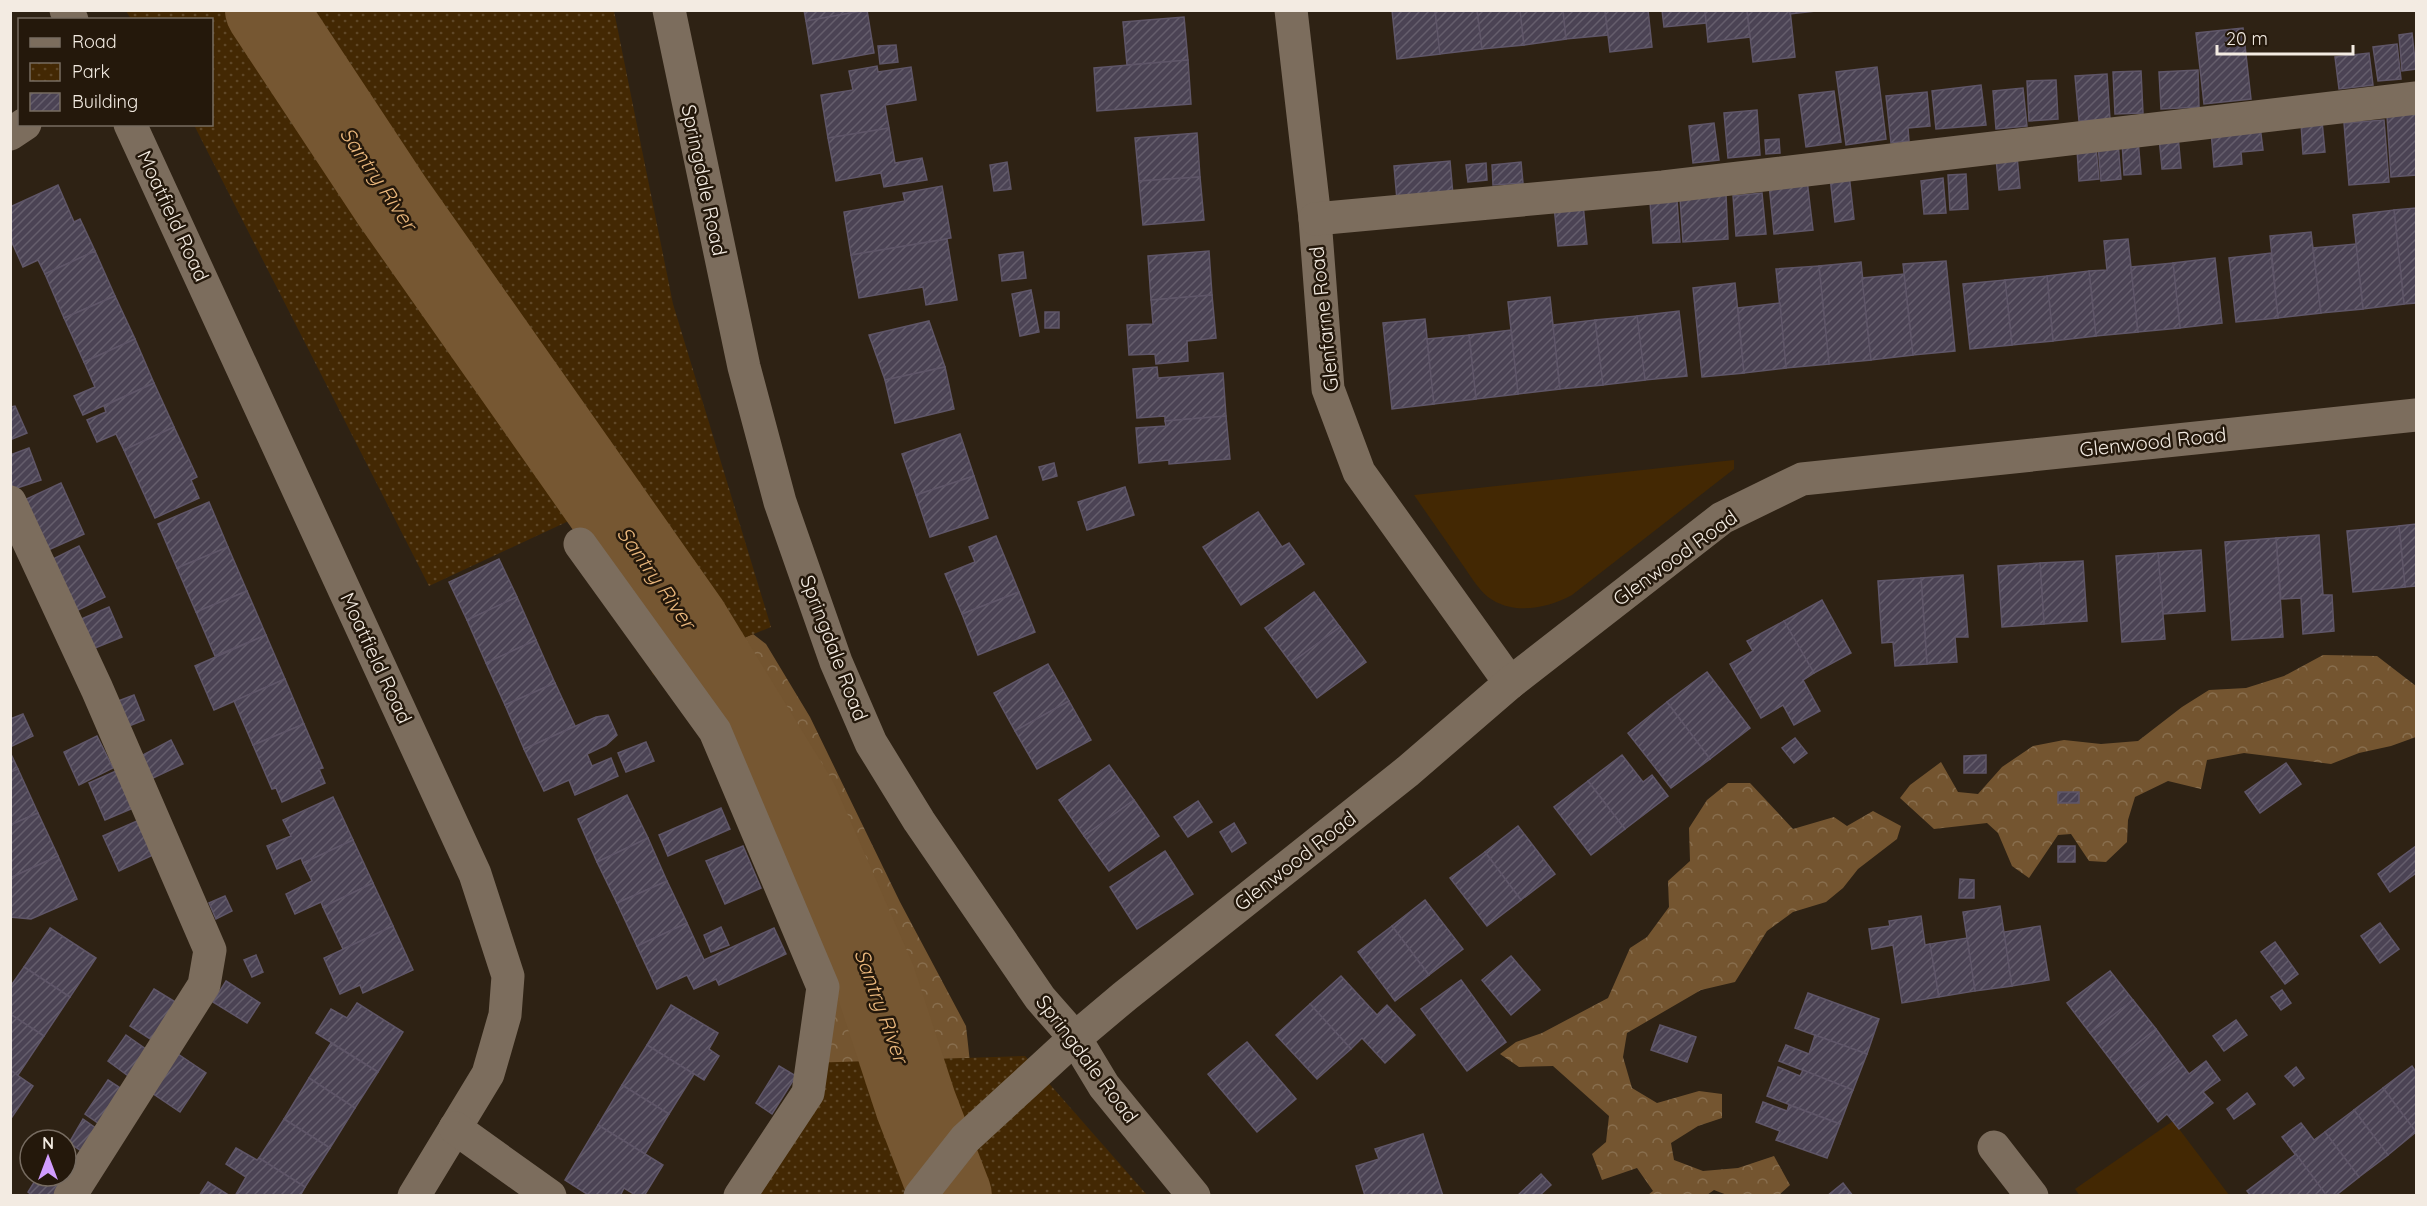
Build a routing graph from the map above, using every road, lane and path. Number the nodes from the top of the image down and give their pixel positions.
1 (669, 10) edge
2 (1291, 10) edge
3 (2416, 98) edge
4 (131, 126) edge
5 (1315, 219) junction
6 (2416, 415) edge
7 (10, 502) edge
8 (580, 544) dead end
9 (1510, 683) junction
10 (1075, 1038) junction
11 (455, 1128) junction
12 (1994, 1147) dead end
13 (70, 1196) edge
14 (414, 1196) edge
15 (550, 1196) edge
16 (740, 1196) edge
17 (920, 1196) edge
18 (1194, 1196) edge
19 (2032, 1196) edge

1 - 10 street, Springdale Road
2 - 5 street, Glenfarne Road
3 - 5 street
4 - 11 street, Moatfield Road
5 - 9 street, Glenfarne Road
6 - 9 street, Glenwood Road
7 - 13 street
8 - 16 street
9 - 10 street, Glenwood Road
10 - 17 street, Glenwood Road
10 - 18 street, Springdale Road
11 - 14 street, Moatfield Road
11 - 15 street
12 - 19 street

